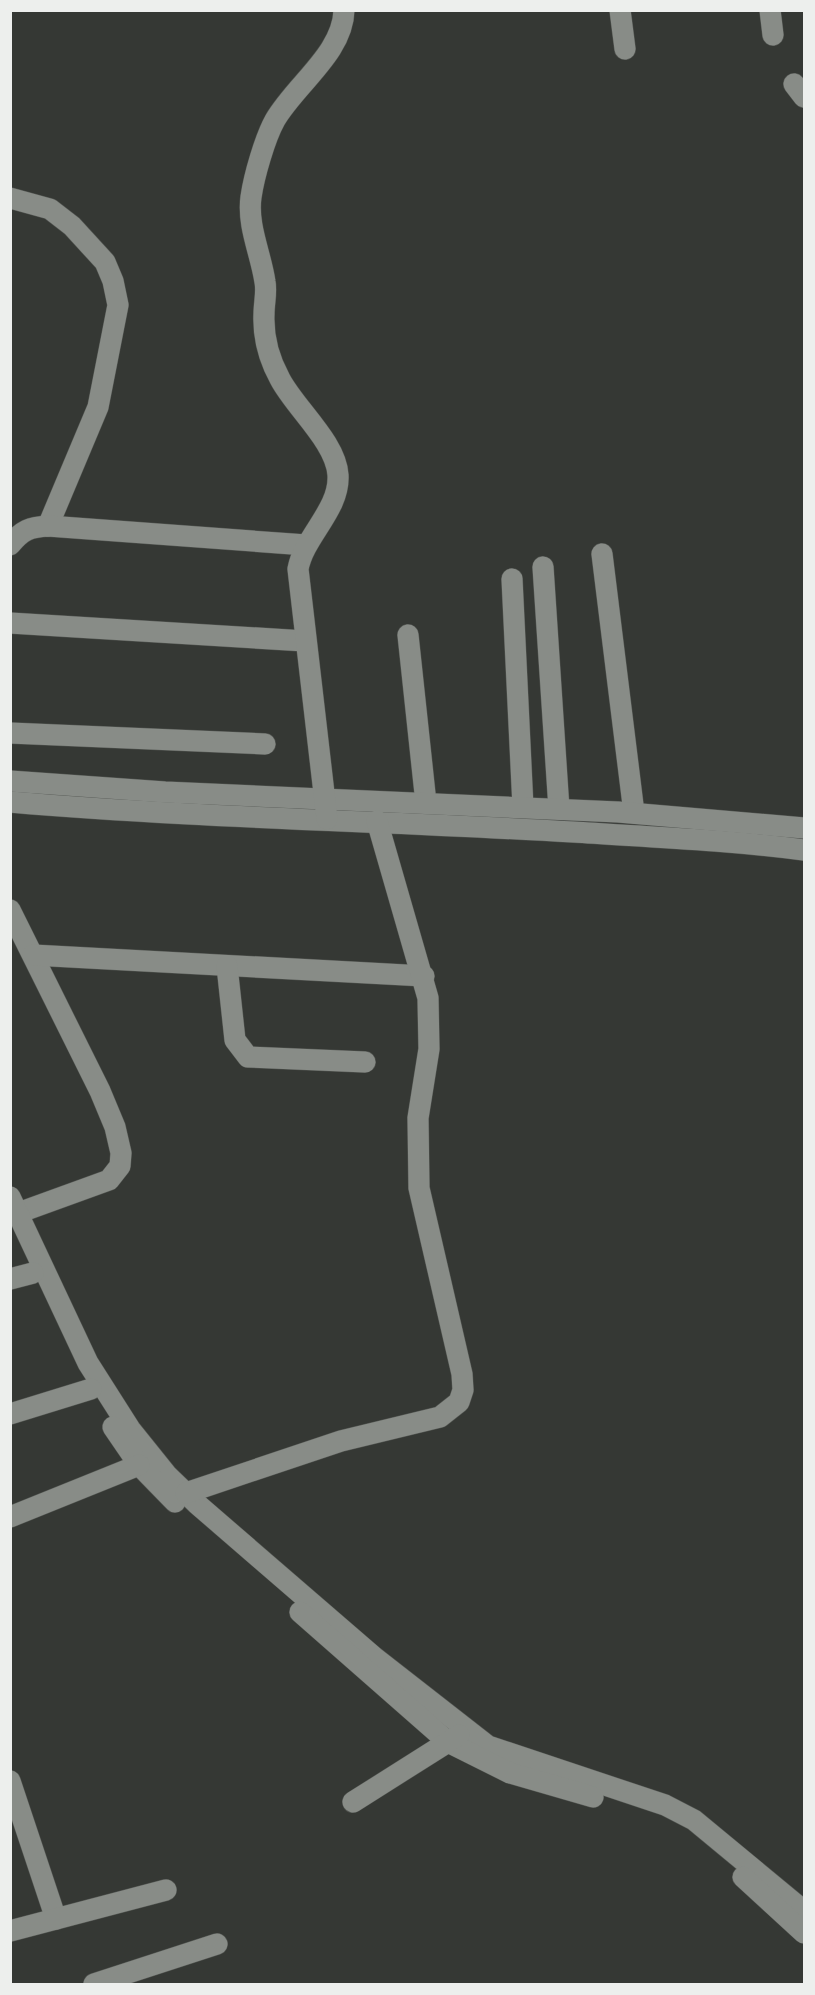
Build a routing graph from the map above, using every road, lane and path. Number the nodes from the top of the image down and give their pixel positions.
1 (344, 10) edge
2 (620, 10) edge
3 (770, 10) edge
4 (773, 35) dead end
5 (625, 49) dead end
6 (10, 198) edge
7 (48, 526) junction
8 (10, 544) edge
9 (306, 544) junction
10 (602, 554) dead end
11 (543, 567) dead end
12 (512, 579) dead end
13 (10, 623) edge
14 (408, 635) dead end
15 (305, 641) junction
16 (10, 733) edge
17 (265, 744) dead end
18 (10, 781) edge
19 (10, 802) edge
20 (426, 803) junction
21 (523, 807) junction
22 (326, 809) junction
23 (559, 809) junction
24 (634, 813) junction
25 (377, 820) junction
26 (804, 828) edge
27 (804, 850) edge
28 (10, 910) edge
29 (33, 955) junction
30 (228, 966) junction
31 (424, 976) junction
32 (365, 1062) dead end
33 (13, 1212) edge
34 (33, 1273) junction
35 (10, 1279) edge
36 (90, 1389) junction
37 (10, 1414) edge
38 (139, 1465) junction
39 (186, 1493) junction
40 (10, 1517) edge
41 (467, 1729) junction
42 (448, 1742) junction
43 (10, 1781) edge
44 (353, 1802) dead end
45 (166, 1890) dead end
46 (804, 1911) edge
47 (56, 1919) junction
48 (10, 1931) edge
49 (804, 1933) edge
50 (217, 1944) dead end
51 (94, 1984) edge

1 - 9 street
2 - 5 street
3 - 4 street
6 - 7 street
7 - 8 street
7 - 9 street
9 - 15 street
10 - 24 street
11 - 23 street
12 - 21 street
13 - 15 street
14 - 20 street
15 - 22 street
16 - 17 street
18 - 22 street
19 - 22 street
20 - 21 street
20 - 22 street
21 - 23 street
22 - 25 street
23 - 24 street
24 - 26 street
25 - 27 street
25 - 31 street
28 - 29 street
29 - 30 street
29 - 33 street
30 - 31 street
30 - 32 street
31 - 39 street
33 - 34 street
33 - 39 street
34 - 35 street
34 - 36 street
36 - 37 street
36 - 38 street
38 - 40 street
38 - 42 street
39 - 41 street
41 - 42 street
41 - 46 street
42 - 44 street
42 - 49 street
43 - 47 street
45 - 47 street
47 - 48 street
50 - 51 street

